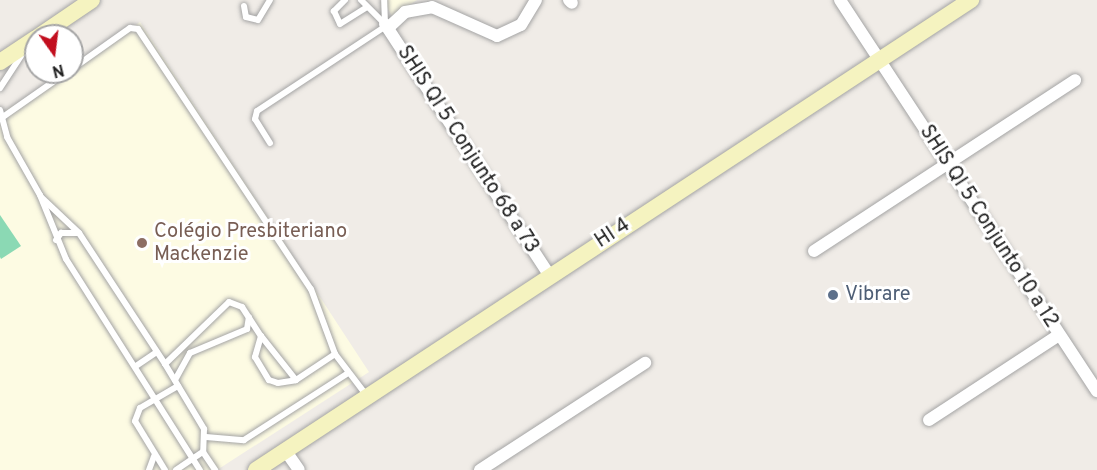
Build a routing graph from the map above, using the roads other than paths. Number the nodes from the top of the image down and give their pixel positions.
1 (92, 0) edge
2 (270, 0) edge
3 (345, 0) edge
4 (361, 0) edge
5 (394, 0) edge
6 (536, 0) edge
7 (971, 0) edge
8 (386, 2) edge
9 (845, 2) edge
10 (244, 6) dead end
11 (366, 8) junction
12 (57, 24) edge
13 (387, 26) junction
14 (24, 46) edge
15 (24, 54) edge
16 (84, 61) edge
17 (0, 62) edge
18 (880, 62) junction
19 (1075, 80) dead end
20 (49, 84) edge
21 (0, 88) edge
22 (1, 115) edge
23 (0, 131) edge
24 (7, 137) junction
25 (270, 143) dead end
26 (946, 163) junction
27 (40, 195) junction
28 (79, 233) junction
29 (56, 240) junction
30 (814, 251) dead end
31 (549, 275) junction
32 (249, 316) junction
33 (1059, 335) junction
34 (261, 336) junction
35 (188, 351) junction
36 (157, 352) junction
37 (334, 354) junction
38 (645, 363) dead end
39 (165, 364) junction
40 (136, 366) junction
41 (347, 375) junction
42 (296, 380) junction
43 (176, 382) junction
44 (1097, 391) edge
45 (367, 396) junction
46 (157, 399) junction
47 (929, 420) dead end
48 (206, 437) junction
49 (285, 450) junction
50 (203, 452) junction
51 (154, 456) junction
52 (193, 458) junction
53 (149, 470) edge
54 (165, 470) edge
55 (176, 470) edge
56 (200, 470) edge
57 (215, 470) edge
58 (256, 470) edge
59 (299, 470) edge
60 (480, 470) edge

1 - 12 street
2 - 10 lane
3 - 11 lane
4 - 11 lane
5 - 8 lane
6 - 13 street
7 - 18 street, HI 4
8 - 13 lane
9 - 18 street, SHIS QI 5 Conjunto 10 a 12
11 - 13 lane
13 - 25 lane
13 - 31 street, SHIS QI 5 Conjunto 68 a 73
14 - 17 street
15 - 21 lane
16 - 37 lane
18 - 26 street, SHIS QI 5 Conjunto 10 a 12
18 - 31 street, HI 4
19 - 26 street
20 - 22 lane
22 - 24 lane
23 - 24 lane
24 - 27 lane
26 - 30 street
26 - 33 street, SHIS QI 5 Conjunto 10 a 12
27 - 28 lane
27 - 29 lane
28 - 29 lane
28 - 36 lane
29 - 40 lane
31 - 45 street, HI 4
32 - 34 lane
32 - 35 lane
32 - 35 lane
33 - 44 street, SHIS QI 5 Conjunto 10 a 12
33 - 47 street
34 - 42 lane
34 - 42 lane
35 - 39 lane
35 - 43 lane
36 - 39 lane
36 - 40 lane
37 - 41 lane
37 - 42 lane
38 - 60 street
39 - 43 lane
40 - 46 lane
41 - 45 lane
41 - 48 lane
43 - 46 lane
43 - 48 lane
45 - 49 street, HI 4
46 - 51 lane
46 - 52 lane
48 - 50 lane
49 - 58 street, HI 4
49 - 59 street
50 - 52 lane
50 - 57 lane
51 - 53 lane
51 - 54 lane
52 - 55 lane
52 - 56 lane

